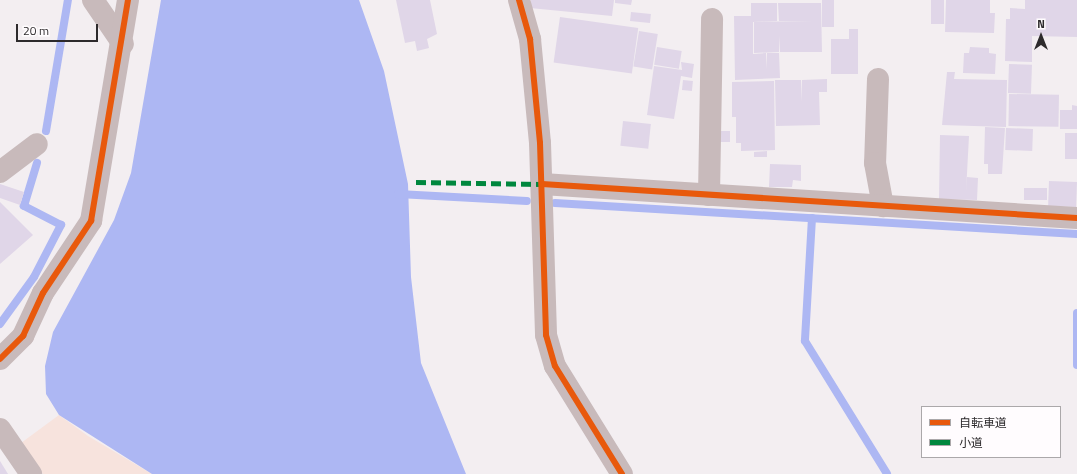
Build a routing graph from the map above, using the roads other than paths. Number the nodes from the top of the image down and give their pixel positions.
1 (93, 0) edge
2 (128, 0) edge
3 (519, 0) edge
4 (712, 19) dead end
5 (123, 44) junction
6 (878, 79) dead end
7 (37, 144) dead end
8 (0, 172) edge
9 (542, 184) junction
10 (709, 195) junction
11 (883, 206) junction
12 (1077, 218) edge
13 (0, 359) edge
14 (3, 439) edge
15 (30, 474) edge
16 (622, 474) edge

1 - 5 street
2 - 5 street
3 - 9 street
4 - 10 street
5 - 13 street
6 - 11 street
7 - 8 street
9 - 10 street
9 - 16 street
10 - 11 street
11 - 12 street
14 - 15 street

